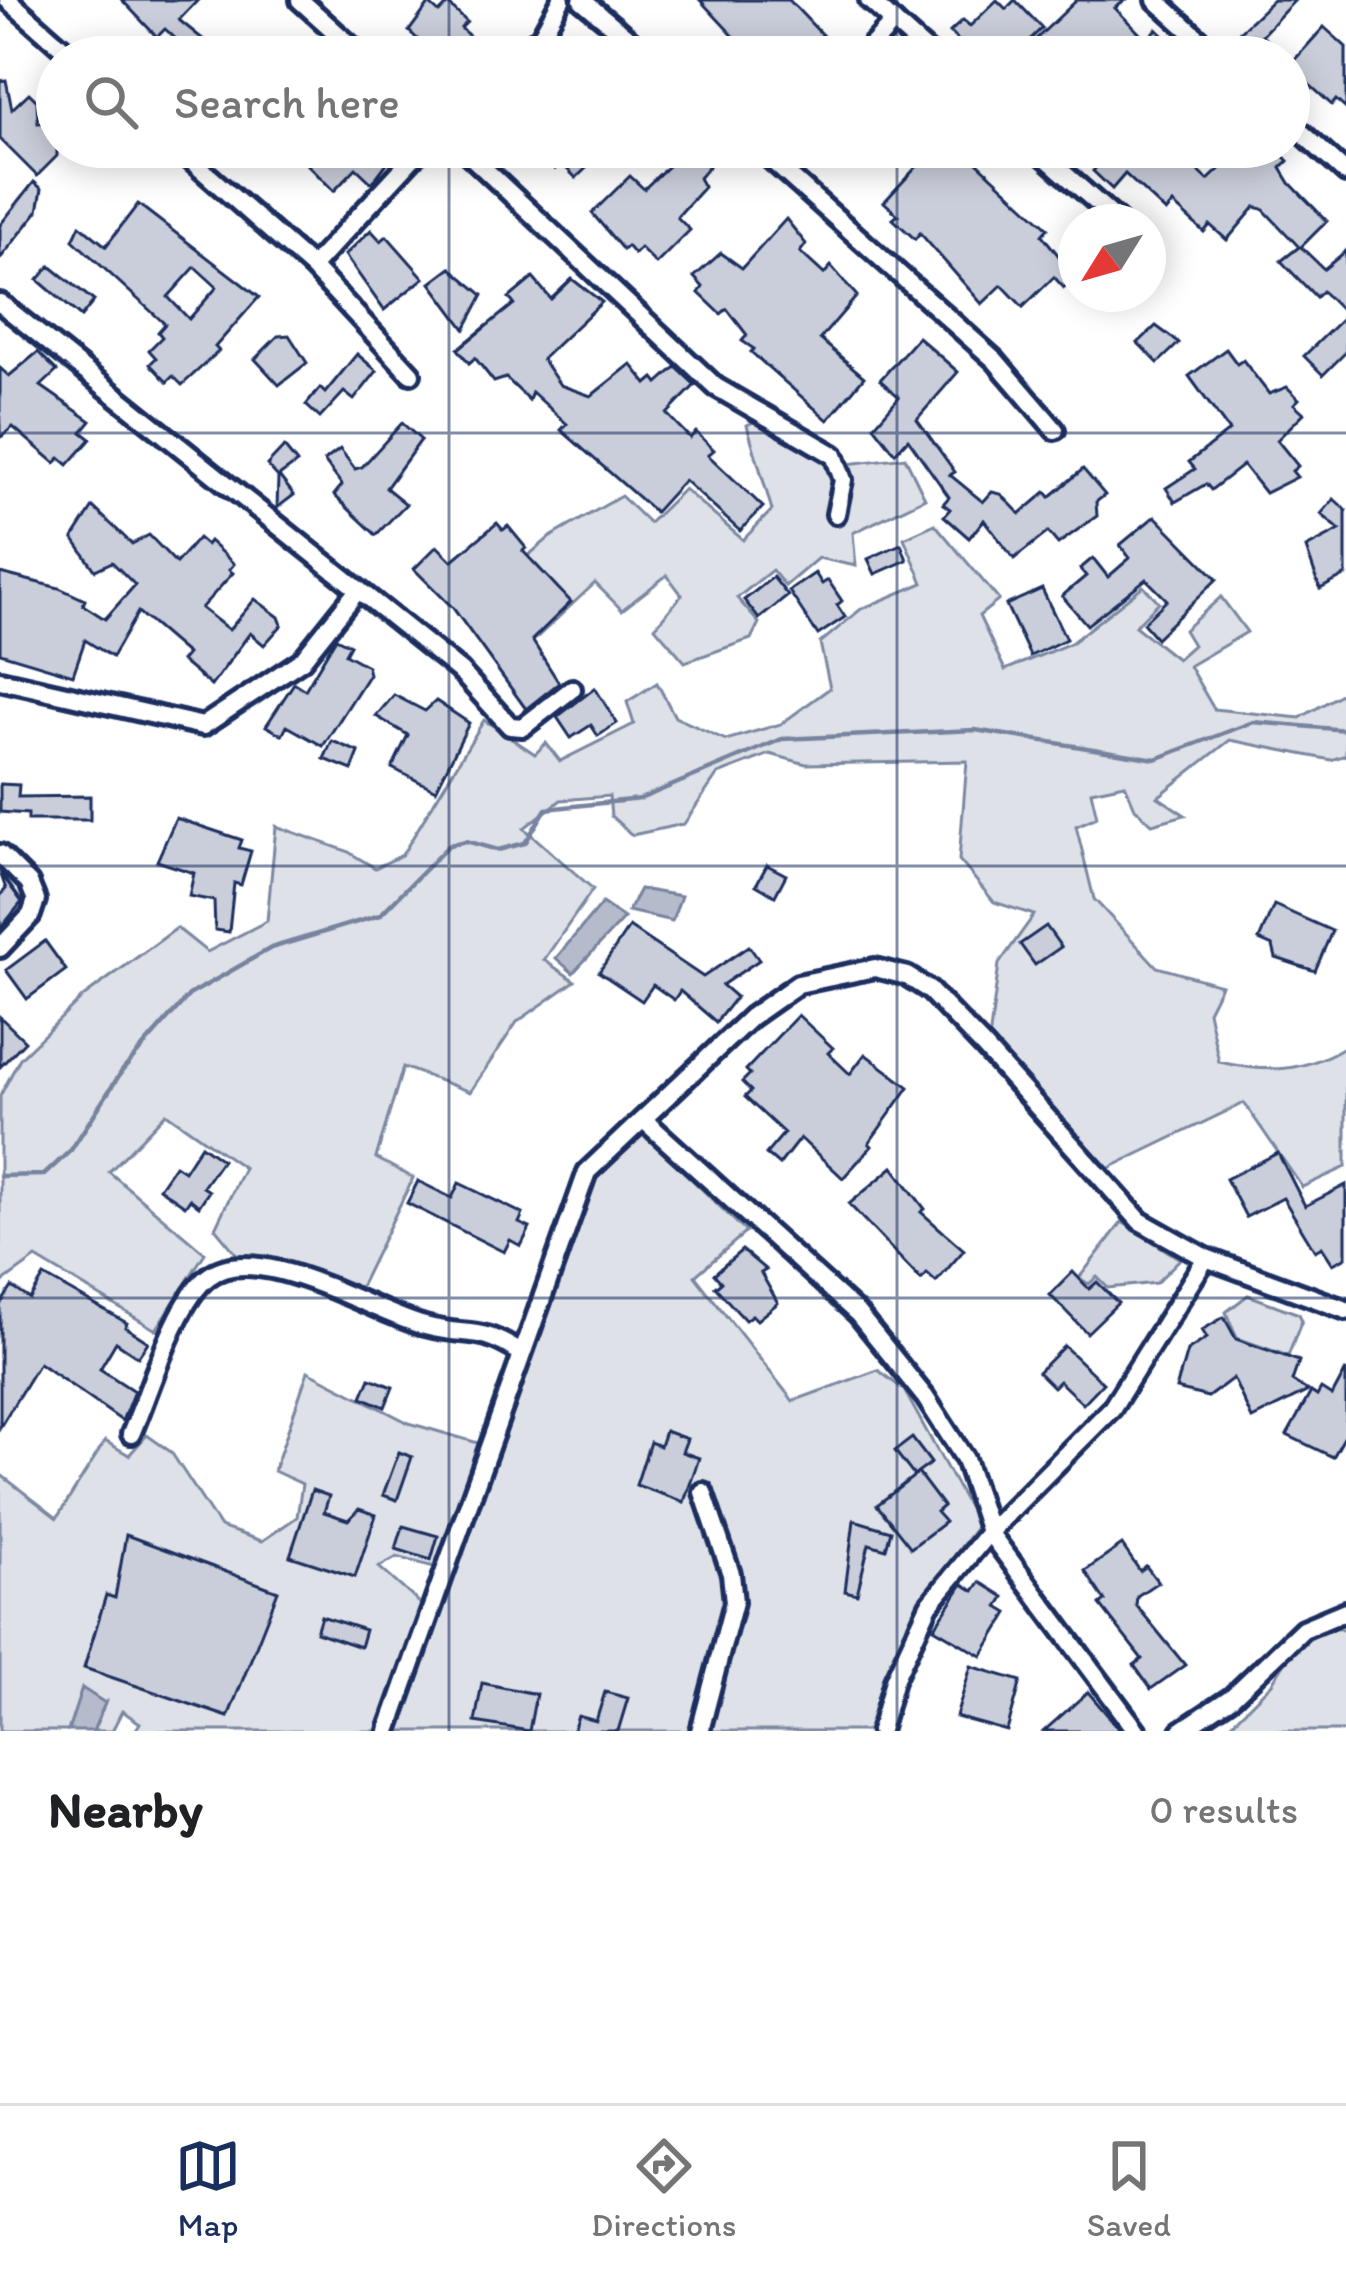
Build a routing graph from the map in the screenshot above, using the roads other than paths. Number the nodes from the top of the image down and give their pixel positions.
1 (8, 0) edge
2 (300, 0) edge
3 (561, 0) edge
4 (582, 0) edge
5 (869, 0) edge
6 (1156, 0) edge
7 (893, 22) junction
8 (49, 36) edge
9 (340, 36) edge
10 (541, 36) edge
11 (625, 36) edge
12 (880, 36) edge
13 (909, 36) edge
14 (1196, 36) edge
15 (1310, 140) edge
16 (200, 168) edge
17 (403, 168) edge
18 (483, 168) edge
19 (787, 168) edge
20 (1058, 168) edge
21 (1346, 173) edge
22 (1099, 204) edge
23 (312, 267) junction
24 (0, 303) edge
25 (411, 374) dead end
26 (1054, 430) dead end
27 (836, 514) dead end
28 (358, 590) junction
29 (0, 680) edge
30 (572, 688) dead end
31 (0, 854) edge
32 (0, 948) edge
33 (645, 1121) junction
34 (1206, 1258) junction
35 (1346, 1310) edge
36 (521, 1353) junction
37 (131, 1434) dead end
38 (703, 1492) dead end
39 (989, 1532) junction
40 (1346, 1610) edge
41 (388, 1731) edge
42 (700, 1731) edge
43 (880, 1731) edge
44 (1137, 1731) edge
45 (1181, 1731) edge

1 - 8 street
2 - 9 street
3 - 10 street
4 - 11 street
5 - 7 street
6 - 14 street
7 - 12 street
7 - 13 street
15 - 21 street
16 - 23 street
17 - 23 street
18 - 27 street
19 - 26 street
20 - 22 street
23 - 25 street
24 - 28 street
28 - 29 street
28 - 30 street
31 - 32 street
33 - 34 street
33 - 36 street
33 - 39 street
34 - 35 street
34 - 39 street
36 - 37 street
36 - 41 street
38 - 42 street
39 - 43 street
39 - 44 street
40 - 45 street

